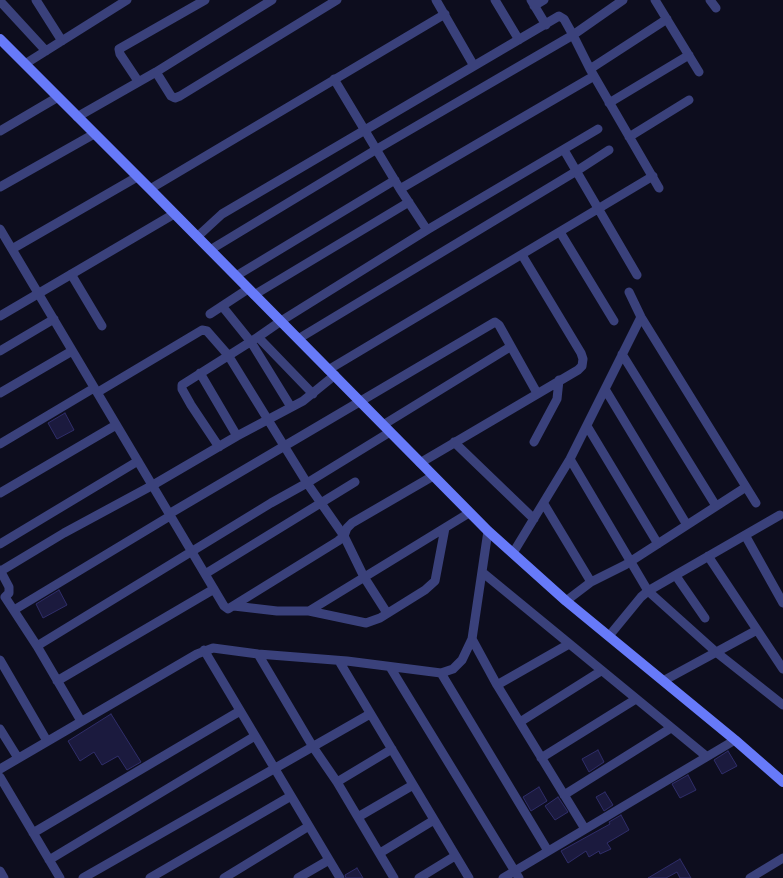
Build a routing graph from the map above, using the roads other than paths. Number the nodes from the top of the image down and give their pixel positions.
1 (36, 0) edge
2 (127, 0) edge
3 (205, 0) edge
4 (272, 0) edge
5 (337, 0) edge
6 (436, 0) edge
7 (495, 0) edge
8 (544, 0) edge
9 (624, 0) edge
10 (655, 0) edge
11 (710, 0) edge
12 (0, 1) edge
13 (532, 3) edge
14 (716, 8) dead end
15 (445, 14) junction
16 (667, 20) junction
17 (546, 25) junction
18 (573, 34) junction
19 (519, 40) junction
20 (1, 41) edge
21 (62, 41) junction
22 (46, 51) junction
23 (689, 55) junction
24 (25, 64) junction
25 (474, 66) junction
26 (156, 72) junction
27 (592, 72) junction
28 (699, 72) dead end
29 (334, 79) junction
30 (138, 81) junction
31 (58, 97) junction
32 (689, 100) dead end
33 (610, 103) junction
34 (77, 116) junction
35 (365, 130) junction
36 (598, 130) dead end
37 (0, 131) edge
38 (94, 134) junction
39 (630, 137) junction
40 (377, 149) junction
41 (564, 150) junction
42 (609, 150) dead end
43 (575, 172) junction
44 (653, 176) junction
45 (137, 177) junction
46 (395, 180) junction
47 (0, 187) edge
48 (659, 188) dead end
49 (150, 189) junction
50 (400, 189) junction
51 (409, 202) junction
52 (597, 210) junction
53 (174, 214) junction
54 (0, 228) edge
55 (427, 230) junction
56 (560, 232) junction
57 (197, 237) junction
58 (12, 249) junction
59 (210, 250) junction
60 (522, 255) junction
61 (71, 274) junction
62 (637, 275) dead end
63 (236, 276) junction
64 (251, 292) junction
65 (629, 292) dead end
66 (38, 293) junction
67 (222, 306) junction
68 (210, 314) dead end
69 (0, 316) edge
70 (641, 317) junction
71 (54, 319) junction
72 (280, 321) junction
73 (614, 321) dead end
74 (102, 326) dead end
75 (298, 339) junction
76 (255, 340) junction
77 (510, 347) junction
78 (0, 351) edge
79 (72, 351) junction
80 (622, 354) junction
81 (228, 355) junction
82 (332, 372) junction
83 (200, 373) junction
84 (559, 380) junction
85 (96, 390) junction
86 (604, 390) junction
87 (0, 393) edge
88 (537, 393) junction
89 (313, 394) junction
90 (360, 401) junction
91 (291, 407) junction
92 (268, 420) junction
93 (116, 425) junction
94 (587, 426) junction
95 (387, 429) junction
96 (238, 436) junction
97 (454, 442) junction
98 (534, 442) dead end
99 (0, 444) edge
100 (284, 445) junction
101 (219, 447) junction
102 (570, 459) junction
103 (138, 460) junction
104 (420, 463) junction
105 (433, 476) junction
106 (355, 482) dead end
107 (306, 483) junction
108 (153, 485) junction
109 (746, 487) junction
110 (0, 493) edge
111 (322, 502) junction
112 (756, 503) dead end
113 (544, 504) junction
114 (716, 506) junction
115 (469, 513) junction
116 (170, 515) junction
117 (780, 515) dead end
118 (534, 519) junction
119 (687, 525) junction
120 (445, 528) junction
121 (488, 530) junction
122 (745, 535) junction
123 (344, 536) junction
124 (0, 544) edge
125 (658, 544) junction
126 (192, 552) junction
127 (513, 552) junction
128 (708, 556) junction
129 (630, 561) junction
130 (0, 570) edge
131 (482, 572) junction
132 (205, 574) junction
133 (676, 576) junction
134 (364, 577) junction
135 (591, 582) junction
136 (214, 589) junction
137 (648, 591) junction
138 (3, 599) edge
139 (566, 601) junction
140 (783, 603) edge
141 (234, 606) junction
142 (14, 610) junction
143 (309, 611) junction
144 (387, 613) junction
145 (705, 618) dead end
146 (757, 630) junction
147 (609, 636) junction
148 (472, 639) junction
149 (569, 644) junction
150 (37, 646) junction
151 (204, 650) junction
152 (716, 652) junction
153 (258, 654) junction
154 (0, 660) edge
155 (339, 661) junction
156 (390, 667) junction
157 (783, 669) edge
158 (601, 670) junction
159 (441, 673) junction
160 (57, 681) junction
161 (663, 681) junction
162 (497, 685) junction
163 (636, 699) junction
164 (783, 705) edge
165 (240, 711) junction
166 (370, 714) junction
167 (81, 721) junction
168 (520, 722) junction
169 (671, 728) junction
170 (0, 729) edge
171 (255, 736) junction
172 (735, 740) junction
173 (48, 741) junction
174 (313, 747) junction
175 (392, 749) junction
176 (706, 756) junction
177 (18, 758) junction
178 (541, 758) junction
179 (274, 767) junction
180 (0, 769) edge
181 (0, 778) edge
182 (337, 782) junction
183 (783, 782) edge
184 (413, 785) junction
185 (564, 795) junction
186 (291, 796) junction
187 (358, 817) junction
188 (434, 820) junction
189 (309, 826) junction
190 (585, 829) junction
191 (33, 834) junction
192 (548, 851) junction
193 (380, 854) junction
194 (455, 856) junction
195 (783, 858) edge
196 (48, 860) junction
197 (329, 860) junction
198 (0, 871) edge
199 (517, 874) edge
200 (4, 878) edge
201 (60, 878) edge
202 (83, 878) edge
203 (150, 878) edge
204 (224, 878) edge
205 (298, 878) edge
206 (340, 878) edge
207 (394, 878) edge
208 (418, 878) edge
209 (469, 878) edge
210 (503, 878) edge
211 (750, 878) edge

1 - 21 street
2 - 21 street
3 - 30 street
4 - 26 street
5 - 26 street
6 - 15 street
7 - 19 street
8 - 13 street
9 - 18 street
10 - 16 street
11 - 14 street
12 - 22 street
13 - 17 street
15 - 25 street
15 - 29 street
16 - 23 street
16 - 27 street
17 - 18 street
17 - 19 street
18 - 27 street
18 - 40 street
19 - 25 street
20 - 24 street
21 - 22 street
22 - 24 street
23 - 28 street
23 - 33 street
24 - 31 street
25 - 35 street
26 - 30 street
27 - 33 street
27 - 50 street
29 - 35 street
29 - 49 street
30 - 34 street
31 - 34 street
31 - 37 street
32 - 39 street
33 - 39 street
34 - 38 street
35 - 40 street
35 - 57 street
36 - 41 street
38 - 45 street
38 - 47 street
39 - 44 street
40 - 46 street
40 - 59 street
41 - 43 street
41 - 55 street
42 - 43 street
43 - 52 street
43 - 75 street
44 - 48 street
44 - 52 street
45 - 49 street
45 - 58 street
46 - 50 street
46 - 63 street
49 - 53 street
50 - 51 street
51 - 55 street
51 - 64 street
52 - 56 street
52 - 62 street
53 - 57 street
53 - 61 street
54 - 58 street
55 - 72 street
56 - 60 street
56 - 73 street
57 - 59 street
58 - 66 street
59 - 63 street
60 - 82 street
60 - 84 street
61 - 66 street
61 - 74 street
63 - 64 street
64 - 67 street
64 - 72 street
65 - 70 street
66 - 69 street
66 - 71 street
67 - 68 street
67 - 76 street
70 - 80 street
70 - 109 street
71 - 78 street
71 - 79 street
72 - 75 street
72 - 76 street
75 - 82 street
76 - 81 street
76 - 89 street
76 - 91 street
77 - 88 street
77 - 90 street
77 - 95 street
79 - 85 street
79 - 87 street
80 - 86 street
80 - 114 street
81 - 83 street
81 - 85 street
81 - 92 street
82 - 89 street
82 - 90 street
83 - 96 street
83 - 101 street
84 - 88 street
84 - 98 street
85 - 93 street
85 - 99 street
86 - 94 street
86 - 119 street
88 - 97 street
89 - 91 street
90 - 95 street
90 - 100 street
91 - 92 street
92 - 96 street
92 - 100 street
93 - 103 street
93 - 110 street
94 - 102 street
94 - 125 street
95 - 104 street
95 - 107 street
96 - 101 street
97 - 104 street
97 - 118 street
100 - 107 street
100 - 116 street
101 - 108 street
102 - 113 street
102 - 129 street
103 - 108 street
103 - 124 street
104 - 105 street
105 - 115 street
105 - 123 street
106 - 111 street
107 - 111 street
107 - 126 street
108 - 116 street
108 - 130 street
109 - 112 street
109 - 114 street
111 - 123 street
111 - 132 street
113 - 118 street
113 - 135 street
114 - 119 street
115 - 120 street
115 - 121 street
116 - 126 street
116 - 142 street
117 - 122 street
118 - 127 street
119 - 125 street
120 - 134 street
120 - 144 street
121 - 127 street
121 - 131 street
122 - 128 street
122 - 140 street
123 - 134 street
123 - 141 street
125 - 129 street
126 - 132 street
126 - 150 street
127 - 139 street
128 - 133 street
128 - 146 street
129 - 135 street
129 - 137 street
130 - 138 street
131 - 148 street
131 - 149 street
132 - 136 street
133 - 137 street
133 - 145 street
134 - 143 street
134 - 144 street
135 - 139 street
136 - 141 street
136 - 160 street
137 - 147 street
137 - 152 street
138 - 142 street
139 - 147 street
141 - 143 street
142 - 150 street
143 - 144 street
146 - 152 street
146 - 157 street
147 - 161 street
148 - 159 street
148 - 162 street
149 - 158 street
149 - 162 street
150 - 160 street
151 - 153 street
151 - 165 street
151 - 167 street
152 - 161 street
152 - 164 street
153 - 155 street
153 - 174 street
154 - 173 street
155 - 156 street
155 - 166 street
156 - 159 street
156 - 199 street
158 - 163 street
158 - 168 street
159 - 192 street
160 - 167 street
161 - 172 street
162 - 168 street
163 - 169 street
163 - 178 street
165 - 171 street
165 - 191 street
166 - 174 street
166 - 175 street
167 - 173 street
168 - 178 street
169 - 176 street
169 - 185 street
170 - 177 street
171 - 179 street
171 - 196 street
172 - 176 street
172 - 183 street
173 - 177 street
174 - 179 street
174 - 182 street
175 - 182 street
175 - 184 street
176 - 190 street
177 - 180 street
178 - 185 street
179 - 186 street
179 - 202 street
181 - 191 street
182 - 187 street
184 - 187 street
184 - 188 street
185 - 190 street
186 - 189 street
186 - 203 street
187 - 193 street
188 - 193 street
188 - 194 street
189 - 197 street
189 - 204 street
190 - 192 street
191 - 196 street
192 - 199 street
193 - 207 street
194 - 208 street
194 - 209 street
195 - 211 street
196 - 201 street
197 - 205 street
197 - 206 street
198 - 200 street
199 - 210 street

